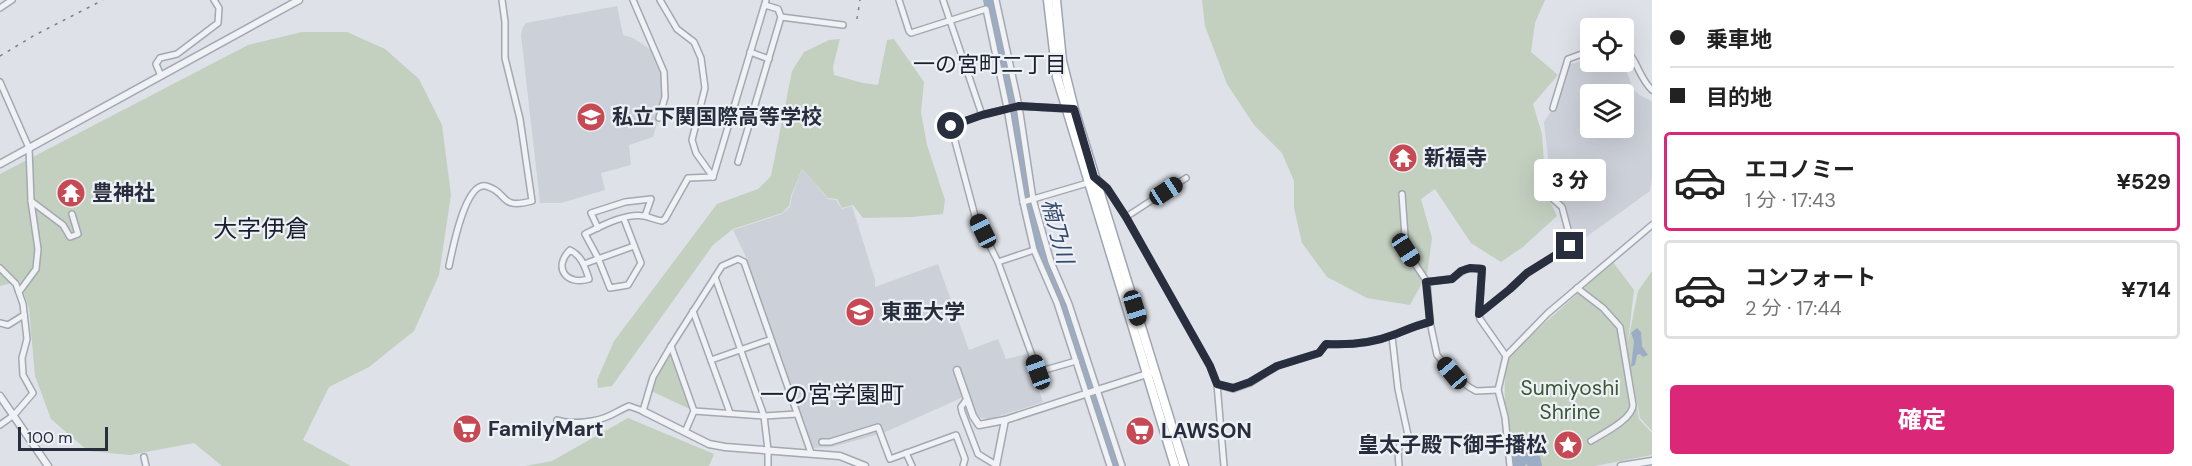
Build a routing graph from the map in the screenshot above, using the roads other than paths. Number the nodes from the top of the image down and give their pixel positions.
1 (12, 0) edge
2 (214, 0) edge
3 (299, 0) edge
4 (502, 0) edge
5 (633, 0) edge
6 (660, 0) edge
7 (899, 0) edge
8 (944, 0) edge
9 (996, 0) edge
10 (1048, 0) edge
11 (1056, 0) edge
12 (766, 2) edge
13 (0, 8) edge
14 (781, 17) junction
15 (950, 20) junction
16 (843, 25) dead end
17 (750, 52) junction
18 (1580, 55) edge
19 (1634, 58) edge
20 (769, 59) junction
21 (161, 76) junction
22 (0, 82) edge
23 (1652, 90) edge
24 (1019, 106) junction
25 (1007, 108) junction
26 (1553, 108) dead end
27 (1070, 109) junction
28 (982, 115) junction
29 (659, 118) dead end
30 (29, 148) junction
31 (738, 162) dead end
32 (0, 164) edge
33 (1550, 167) dead end
34 (713, 177) junction
35 (1186, 178) dead end
36 (1093, 180) junction
37 (1401, 194) dead end
38 (1034, 199) junction
39 (31, 201) junction
40 (1023, 202) junction
41 (72, 214) dead end
42 (645, 216) junction
43 (1126, 217) junction
44 (624, 219) junction
45 (1652, 225) edge
46 (597, 228) junction
47 (634, 246) junction
48 (1034, 250) junction
49 (598, 258) junction
50 (998, 262) junction
51 (584, 264) junction
52 (449, 267) dead end
53 (0, 268) edge
54 (715, 277) junction
55 (1426, 282) junction
56 (1577, 288) junction
57 (19, 292) junction
58 (693, 311) junction
59 (1479, 314) junction
60 (24, 315) junction
61 (1430, 322) junction
62 (0, 323) edge
63 (1392, 336) junction
64 (769, 340) dead end
65 (671, 346) junction
66 (741, 350) junction
67 (1506, 356) junction
68 (711, 360) junction
69 (1076, 361) junction
70 (957, 370) dead end
71 (1151, 373) junction
72 (1217, 384) junction
73 (1097, 390) junction
74 (1498, 390) junction
75 (1087, 394) junction
76 (0, 396) edge
77 (967, 399) junction
78 (643, 411) junction
79 (694, 411) junction
80 (730, 413) junction
81 (798, 414) junction
82 (14, 415) junction
83 (764, 416) junction
84 (557, 420) dead end
85 (1005, 420) junction
86 (0, 425) edge
87 (685, 432) junction
88 (1591, 441) dead end
89 (822, 442) dead end
90 (768, 450) junction
91 (810, 453) junction
92 (906, 453) junction
93 (144, 457) dead end
94 (1652, 461) edge
95 (996, 465) edge
96 (48, 466) edge
97 (146, 466) edge
98 (768, 466) edge
99 (865, 466) edge
100 (912, 466) edge
101 (963, 466) edge
102 (1110, 466) edge
103 (1122, 466) edge
104 (1175, 466) edge
105 (1184, 466) edge
106 (1224, 466) edge
107 (1399, 466) edge
108 (1510, 466) edge
109 (1621, 466) edge

1 - 13 street
2 - 21 street
3 - 21 street
4 - 52 street
5 - 29 street
6 - 34 street
7 - 15 street
8 - 15 street
9 - 24 street
10 - 27 main road
11 - 27 main road
12 - 14 street
12 - 17 street
14 - 16 street
14 - 20 street
15 - 25 street
15 - 28 street
17 - 20 street
17 - 34 street
18 - 26 street
19 - 23 street
20 - 31 street
21 - 30 street
22 - 30 street
24 - 25 street
24 - 27 street
24 - 38 street
25 - 28 street
25 - 40 street
27 - 36 main road
28 - 50 street
30 - 32 street
30 - 39 street
33 - 59 street
34 - 42 street
35 - 43 street
36 - 38 street
36 - 43 street
36 - 71 main road
37 - 55 street
38 - 40 street
38 - 73 street
39 - 41 street
39 - 57 street
40 - 48 street
42 - 44 street
42 - 46 street
43 - 72 street
44 - 46 street
44 - 47 street
45 - 56 street
46 - 49 street
47 - 49 street
47 - 49 street
48 - 50 street
48 - 69 street
49 - 51 street
50 - 69 street
51 - 51 street
53 - 57 street
54 - 58 street
54 - 66 street
54 - 81 street
55 - 59 street
55 - 61 street
56 - 67 street
56 - 88 street
57 - 60 street
58 - 65 street
58 - 68 street
59 - 67 street
60 - 62 street
60 - 82 street
61 - 63 street
61 - 74 street
63 - 72 street
63 - 107 street
64 - 66 street
65 - 78 street
65 - 79 street
66 - 68 street
66 - 83 street
67 - 74 street
68 - 80 street
69 - 75 street
70 - 77 street
71 - 73 street
71 - 104 main road
71 - 105 main road
72 - 106 street
73 - 75 street
73 - 103 street
74 - 108 street
75 - 85 street
75 - 102 street
76 - 82 street
77 - 85 street
77 - 95 street
78 - 84 street
78 - 87 street
79 - 80 street
79 - 87 street
80 - 83 street
81 - 83 street
81 - 91 street
82 - 86 street
82 - 96 street
83 - 90 street
85 - 95 street
87 - 90 street
89 - 92 street
90 - 91 street
90 - 98 street
91 - 99 street
92 - 100 street
92 - 101 street
93 - 97 street
94 - 109 street

